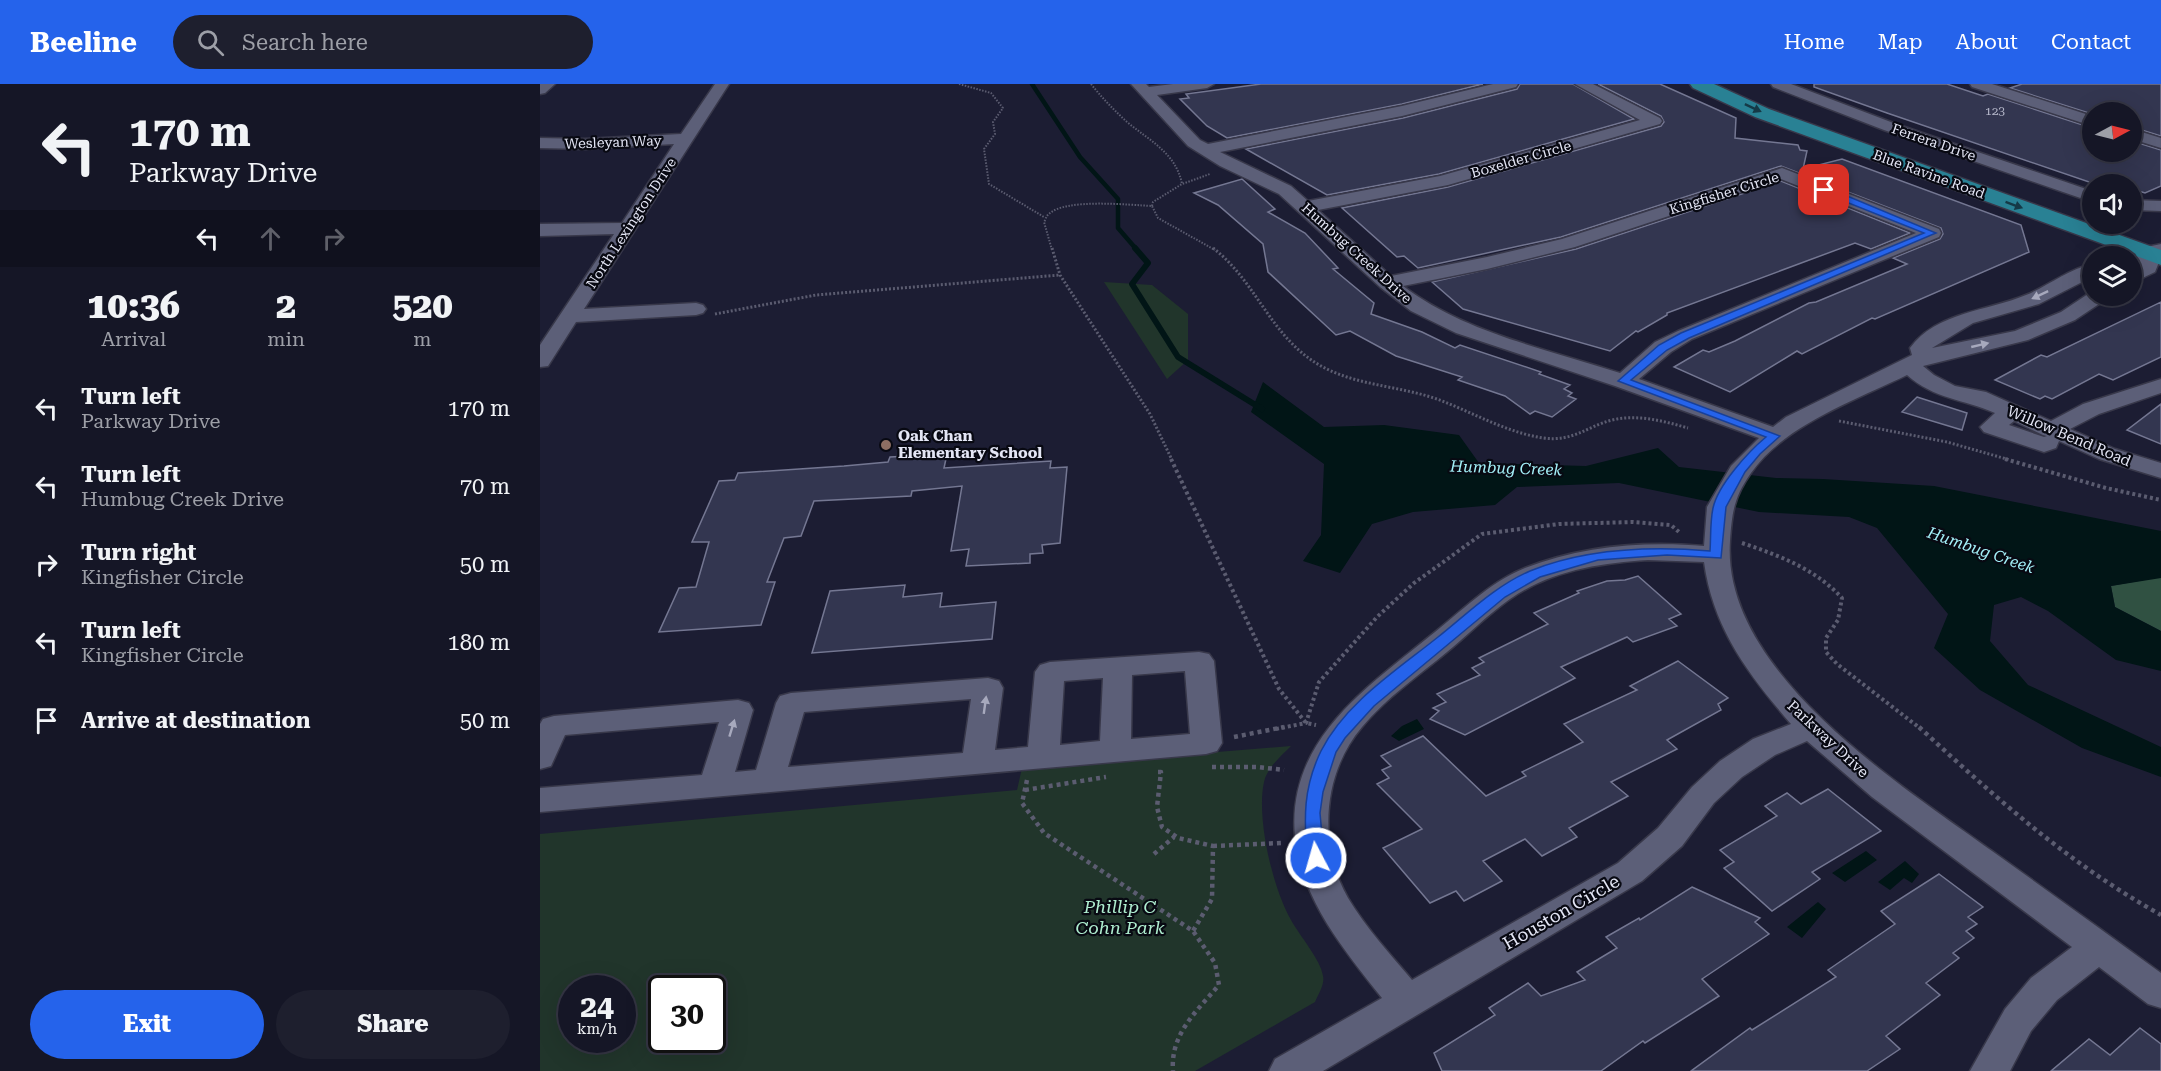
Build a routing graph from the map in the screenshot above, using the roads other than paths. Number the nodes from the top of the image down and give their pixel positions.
1 (548, 84) edge
2 (722, 84) edge
3 (1207, 84) edge
4 (1511, 84) edge
5 (1582, 84) edge
6 (1700, 84) edge
7 (1742, 84) edge
8 (1778, 84) edge
9 (1977, 84) edge
10 (1142, 88) edge
11 (540, 90) edge
12 (2082, 118) edge
13 (2142, 137) edge
14 (686, 139) junction
15 (540, 143) edge
16 (2161, 143) edge
17 (1203, 150) junction
18 (2082, 193) edge
19 (2142, 205) edge
20 (2161, 206) edge
21 (1307, 207) junction
22 (2082, 209) edge
23 (628, 228) junction
24 (540, 230) edge
25 (2136, 234) edge
26 (2158, 250) edge
27 (2142, 253) edge
28 (2142, 271) edge
29 (2082, 275) edge
30 (1387, 283) junction
31 (2083, 306) edge
32 (696, 309) road end
33 (570, 316) junction
34 (540, 361) edge
35 (1917, 362) junction
36 (1623, 381) junction
37 (2161, 386) edge
38 (2059, 434) junction
39 (1774, 436) junction
40 (2161, 471) edge
41 (1724, 548) junction
42 (1118, 667) junction
43 (1811, 727) junction
44 (540, 758) edge
45 (977, 763) junction
46 (1112, 764) junction
47 (1036, 767) junction
48 (769, 779) junction
49 (715, 784) junction
50 (540, 800) edge
51 (2098, 947) junction
52 (2161, 993) edge
53 (1408, 1002) junction
54 (1289, 1071) edge
55 (1990, 1071) edge

1 - 11 street
2 - 14 street, North Lexington Drive
3 - 10 street
4 - 17 street
5 - 21 street, Boxelder Circle
6 -> 26 main road, Blue Ravine Road
7 - 22 main road, Blue Ravine Road
8 - 18 street, Ferrera Drive
9 - 12 street
10 - 17 street, Humbug Creek Drive
13 - 16 street
14 - 15 street, Wesleyan Way
14 - 23 street, North Lexington Drive
17 - 21 street, Humbug Creek Drive
19 - 20 street
21 - 30 street, Humbug Creek Drive
23 - 24 street
23 - 33 street, North Lexington Drive
25 - 26 main road
26 - 27 street
26 - 28 street
29 -> 35 street
30 - 36 street, Humbug Creek Drive
30 - 36 street, Kingfisher Circle
35 -> 31 street, Parkway Drive
32 - 33 street
33 - 34 street, North Lexington Drive
35 - 38 street, Willow Bend Road
35 - 39 street, Parkway Drive
36 - 39 street, Humbug Creek Drive
37 - 38 street
38 - 40 street, Willow Bend Road
39 - 41 street, Parkway Drive
41 - 43 street, Parkway Drive
41 - 53 street
42 - 46 street
42 - 46 street
42 - 47 street
43 - 51 street, Parkway Drive
43 - 53 street, Houston Circle
49 -> 44 street
45 - 47 street
45 - 48 street
45 -> 48 street
46 - 47 street
48 - 49 street
49 - 50 street
51 - 52 street, Parkway Drive
51 - 55 street
53 - 54 street, Houston Circle

